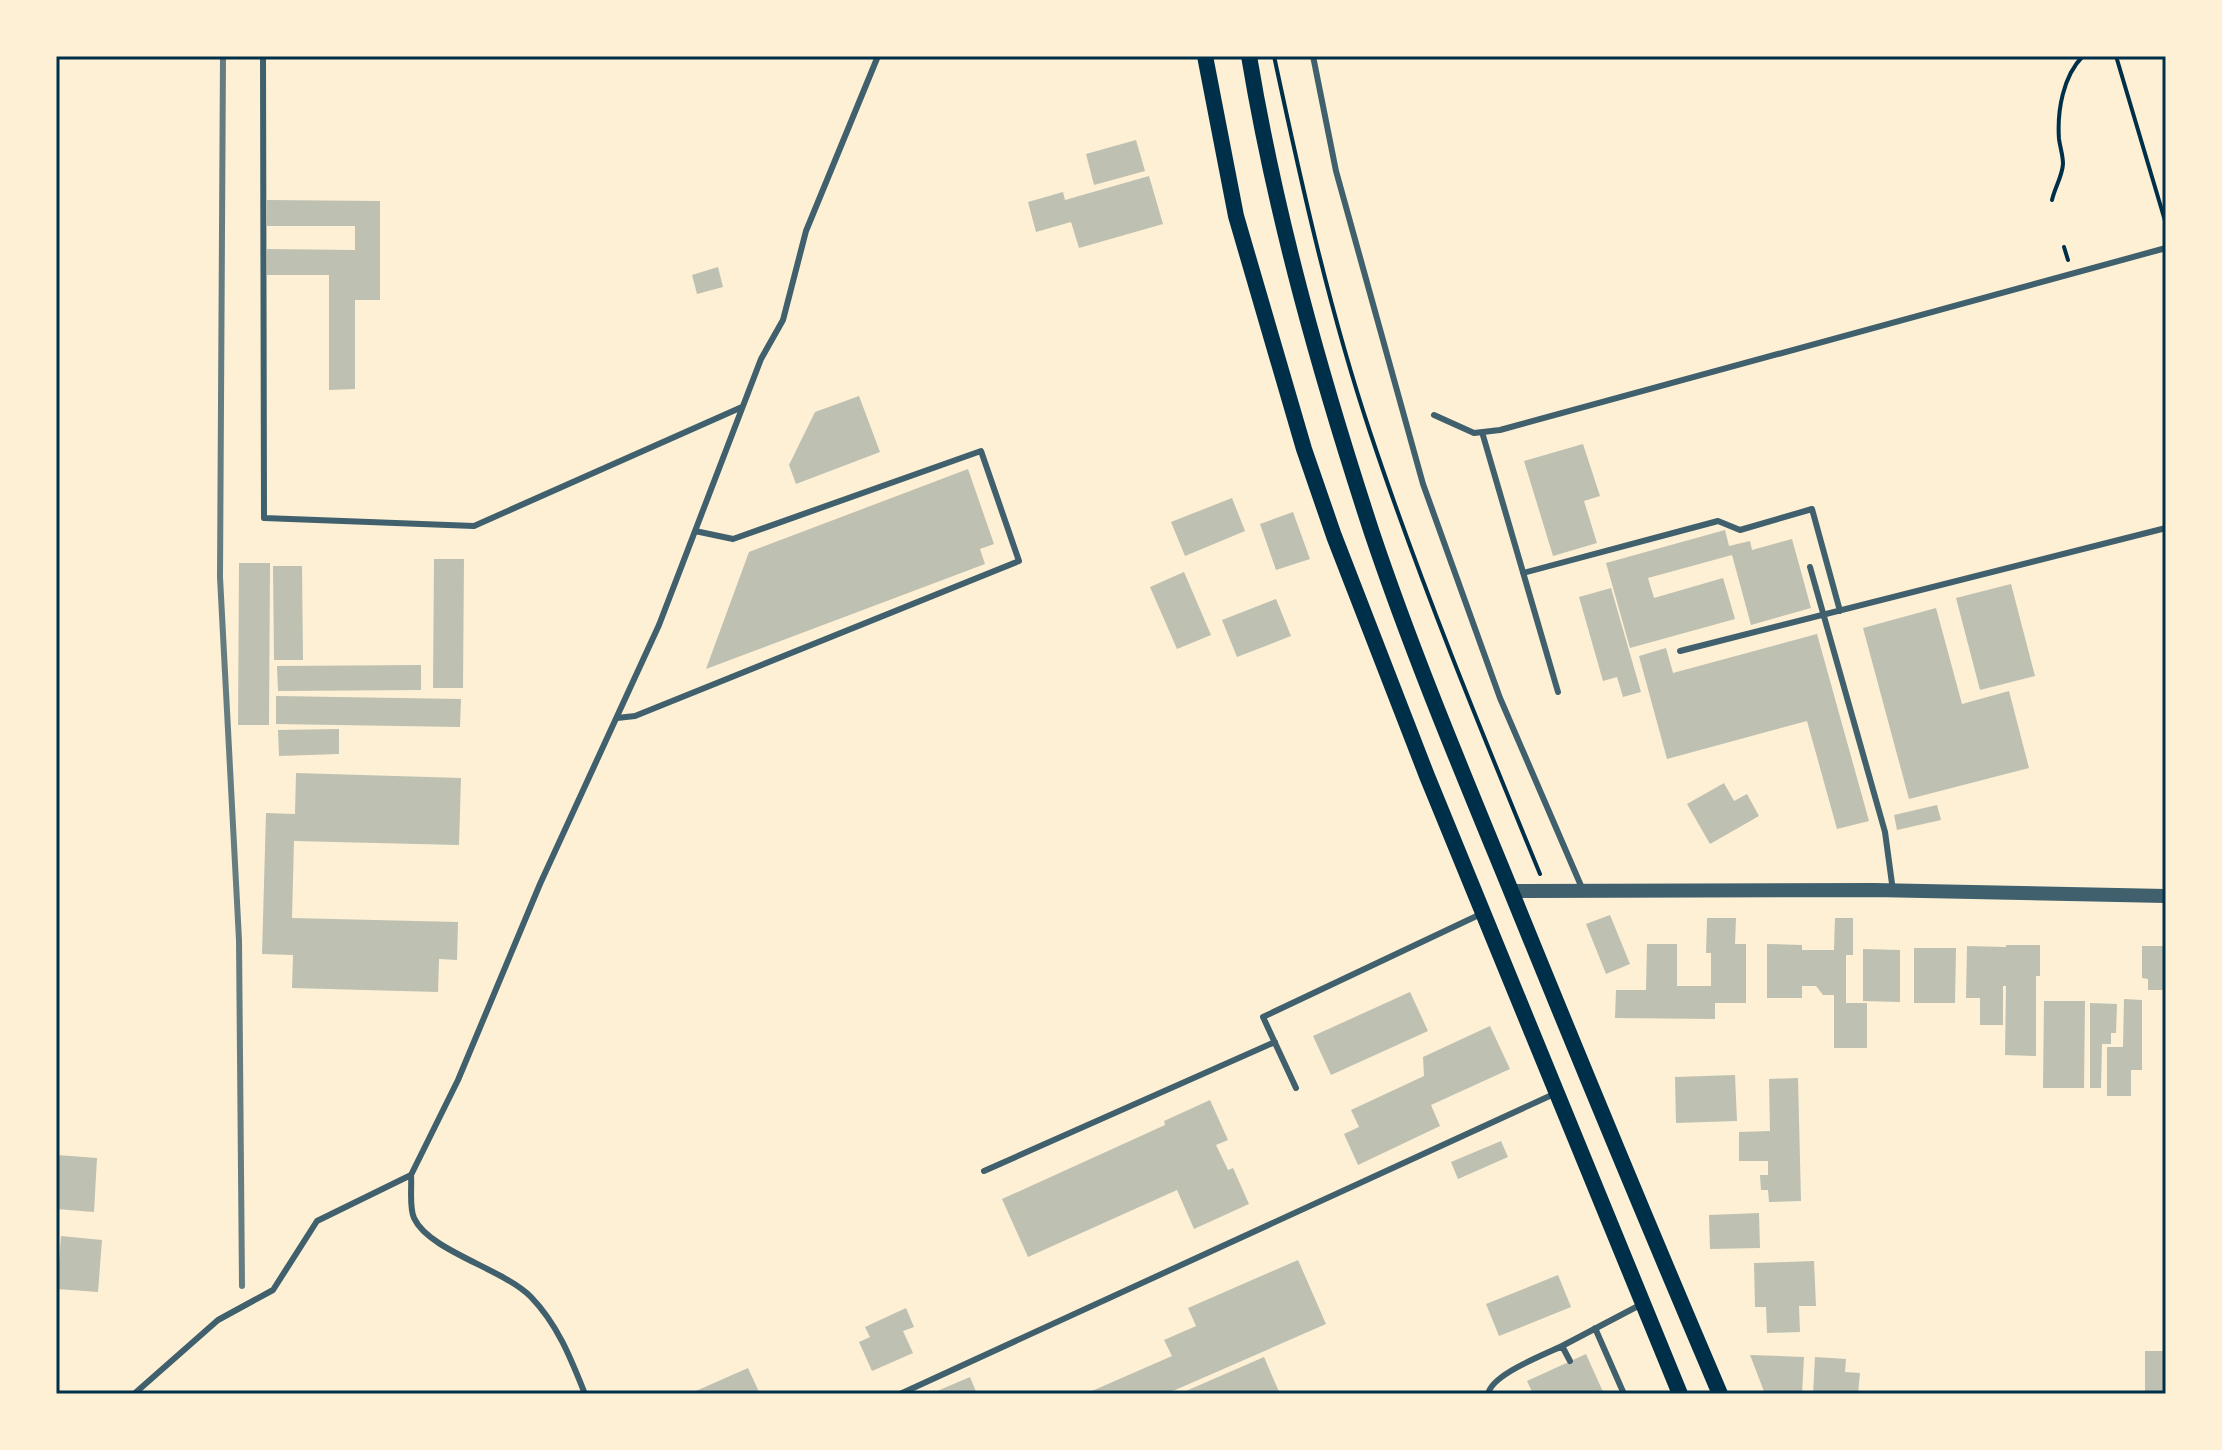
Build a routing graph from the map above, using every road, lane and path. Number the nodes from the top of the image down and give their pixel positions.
1 (263, 56) edge
2 (878, 56) edge
3 (1205, 56) edge
4 (1249, 56) edge
5 (1274, 56) edge
6 (1313, 56) edge
7 (2083, 56) edge
8 (2116, 56) edge
9 (2052, 200) dead end
10 (2166, 224) edge
11 (2166, 248) edge
12 (742, 407) junction
13 (1434, 415) dead end
14 (1482, 432) junction
15 (2166, 528) edge
16 (695, 531) junction
17 (1810, 567) dead end
18 (1523, 573) junction
19 (1840, 611) junction
20 (1824, 615) junction
21 (1680, 651) dead end
22 (1558, 692) dead end
23 (617, 718) junction
24 (1547, 889) junction
25 (1582, 889) junction
26 (1511, 891) junction
27 (1893, 891) junction
28 (2166, 896) edge
29 (1483, 913) junction
30 (1275, 1042) junction
31 (1296, 1088) dead end
32 (1557, 1092) junction
33 (984, 1171) dead end
34 (411, 1175) junction
35 (1643, 1303) junction
36 (1595, 1328) junction
37 (1562, 1346) junction
38 (1570, 1361) dead end
39 (134, 1394) edge
40 (585, 1394) edge
41 (900, 1394) edge
42 (1488, 1394) edge
43 (1624, 1394) edge
44 (1680, 1394) edge
45 (1720, 1394) edge

1 - 12 lane
2 - 12 lane
3 - 29 main road
4 - 26 main road
5 - 24 path
6 - 25 lane
7 - 9 path
8 - 10 path
11 - 14 lane
12 - 16 lane
13 - 14 lane
14 - 18 lane
15 - 19 lane
16 - 23 lane
16 - 23 lane
17 - 20 lane
18 - 19 lane
18 - 22 lane
19 - 20 lane
20 - 21 lane
20 - 27 lane
23 - 34 lane
24 - 25 street
24 - 26 street
25 - 27 street
26 - 45 main road
27 - 28 street
29 - 30 lane
29 - 32 main road
30 - 31 lane
30 - 33 lane
32 - 35 main road
32 - 41 lane
34 - 39 lane
34 - 40 lane
35 - 36 lane
35 - 44 main road
36 - 37 lane
36 - 43 lane
37 - 38 lane
37 - 42 lane

